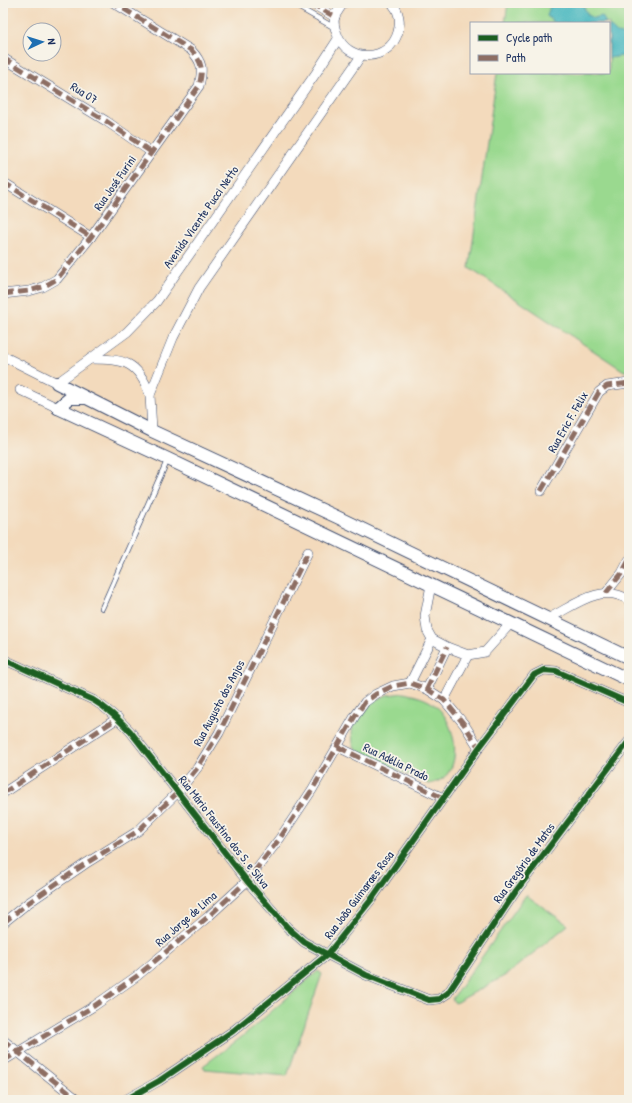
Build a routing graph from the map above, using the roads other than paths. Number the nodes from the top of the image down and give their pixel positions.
1 (114, 3) edge
2 (291, 3) edge
3 (311, 3) edge
4 (343, 3) edge
5 (392, 3) edge
6 (335, 17) junction
7 (335, 28) junction
8 (338, 39) junction
9 (361, 56) junction
10 (3, 58) edge
11 (151, 152) junction
12 (3, 182) edge
13 (91, 237) junction
14 (3, 294) edge
15 (3, 356) edge
16 (90, 359) junction
17 (57, 383) junction
18 (629, 383) edge
19 (20, 390) dead end
20 (150, 395) junction
21 (85, 398) junction
22 (58, 408) junction
23 (152, 431) junction
24 (168, 459) junction
25 (541, 491) dead end
26 (337, 517) junction
27 (328, 536) junction
28 (308, 552) dead end
29 (629, 560) edge
30 (431, 585) junction
31 (606, 593) junction
32 (629, 600) edge
33 (102, 608) dead end
34 (548, 618) junction
35 (511, 623) junction
36 (432, 639) junction
37 (447, 647) junction
38 (468, 655) junction
39 (629, 658) edge
40 (3, 659) edge
41 (629, 680) edge
42 (410, 683) junction
43 (427, 689) junction
44 (444, 700) junction
45 (629, 703) edge
46 (118, 718) junction
47 (629, 741) edge
48 (338, 747) junction
49 (479, 748) junction
50 (178, 792) junction
51 (3, 793) edge
52 (443, 798) junction
53 (247, 881) junction
54 (3, 923) edge
55 (327, 955) junction
56 (439, 1000) joint
57 (3, 1040) edge
58 (17, 1052) junction
59 (3, 1061) edge
60 (78, 1100) edge
61 (125, 1100) edge

1 - 11 street, Rua José Furini
2 - 7 lane
3 - 6 street
4 - 6 street
5 - 9 street
6 - 7 street
7 - 8 street
8 - 9 street
8 - 16 street, Avenida Vicente Pucci Netto
9 - 20 street
10 - 11 street, Rua 07
11 - 13 street, Rua José Furini
12 - 13 street
13 - 14 street, Rua José Furini
15 - 17 street
16 - 17 street, Avenida Vicente Pucci Netto
16 - 20 street
17 - 21 street
17 - 22 street
18 - 25 street, Rua Eric F. Felix
19 - 22 street
20 - 23 street
21 - 22 street
21 - 23 street
22 - 24 street
23 - 26 street
24 - 27 street
24 - 33 lane
26 - 27 street
26 - 34 street
27 - 30 street
28 - 50 street, Rua Augusto dos Anjos
29 - 31 street
30 - 35 street
30 - 36 street
31 - 32 street
31 - 34 street
34 - 39 street
35 - 38 street
35 - 41 street
36 - 37 street
36 - 42 street
37 - 38 street
37 - 43 street
38 - 44 street
40 - 46 street, Rua Mário Faustino dos S. e Silva
42 - 43 street
42 - 48 street, Rua Jorge de Lima
43 - 44 street
44 - 49 street
45 - 49 street, Rua João Guimaraes Rosa
46 - 50 street, Rua Mário Faustino dos S. e Silva
46 - 51 street
47 - 56 street, Rua Gregório de Matos
48 - 52 street, Rua Adélia Prado
48 - 53 street, Rua Jorge de Lima
49 - 52 street, Rua João Guimaraes Rosa
50 - 53 street, Rua Mário Faustino dos S. e Silva
50 - 54 street, Rua Augusto dos Anjos
52 - 55 street, Rua João Guimaraes Rosa
53 - 55 street, Rua Mário Faustino dos S. e Silva
53 - 58 street, Rua Jorge de Lima
55 - 56 street, Rua Mário Faustino dos S. e Silva
55 - 61 street, Rua João Guimaraes Rosa
57 - 58 street
58 - 59 street, Rua Jorge de Lima
58 - 60 street

